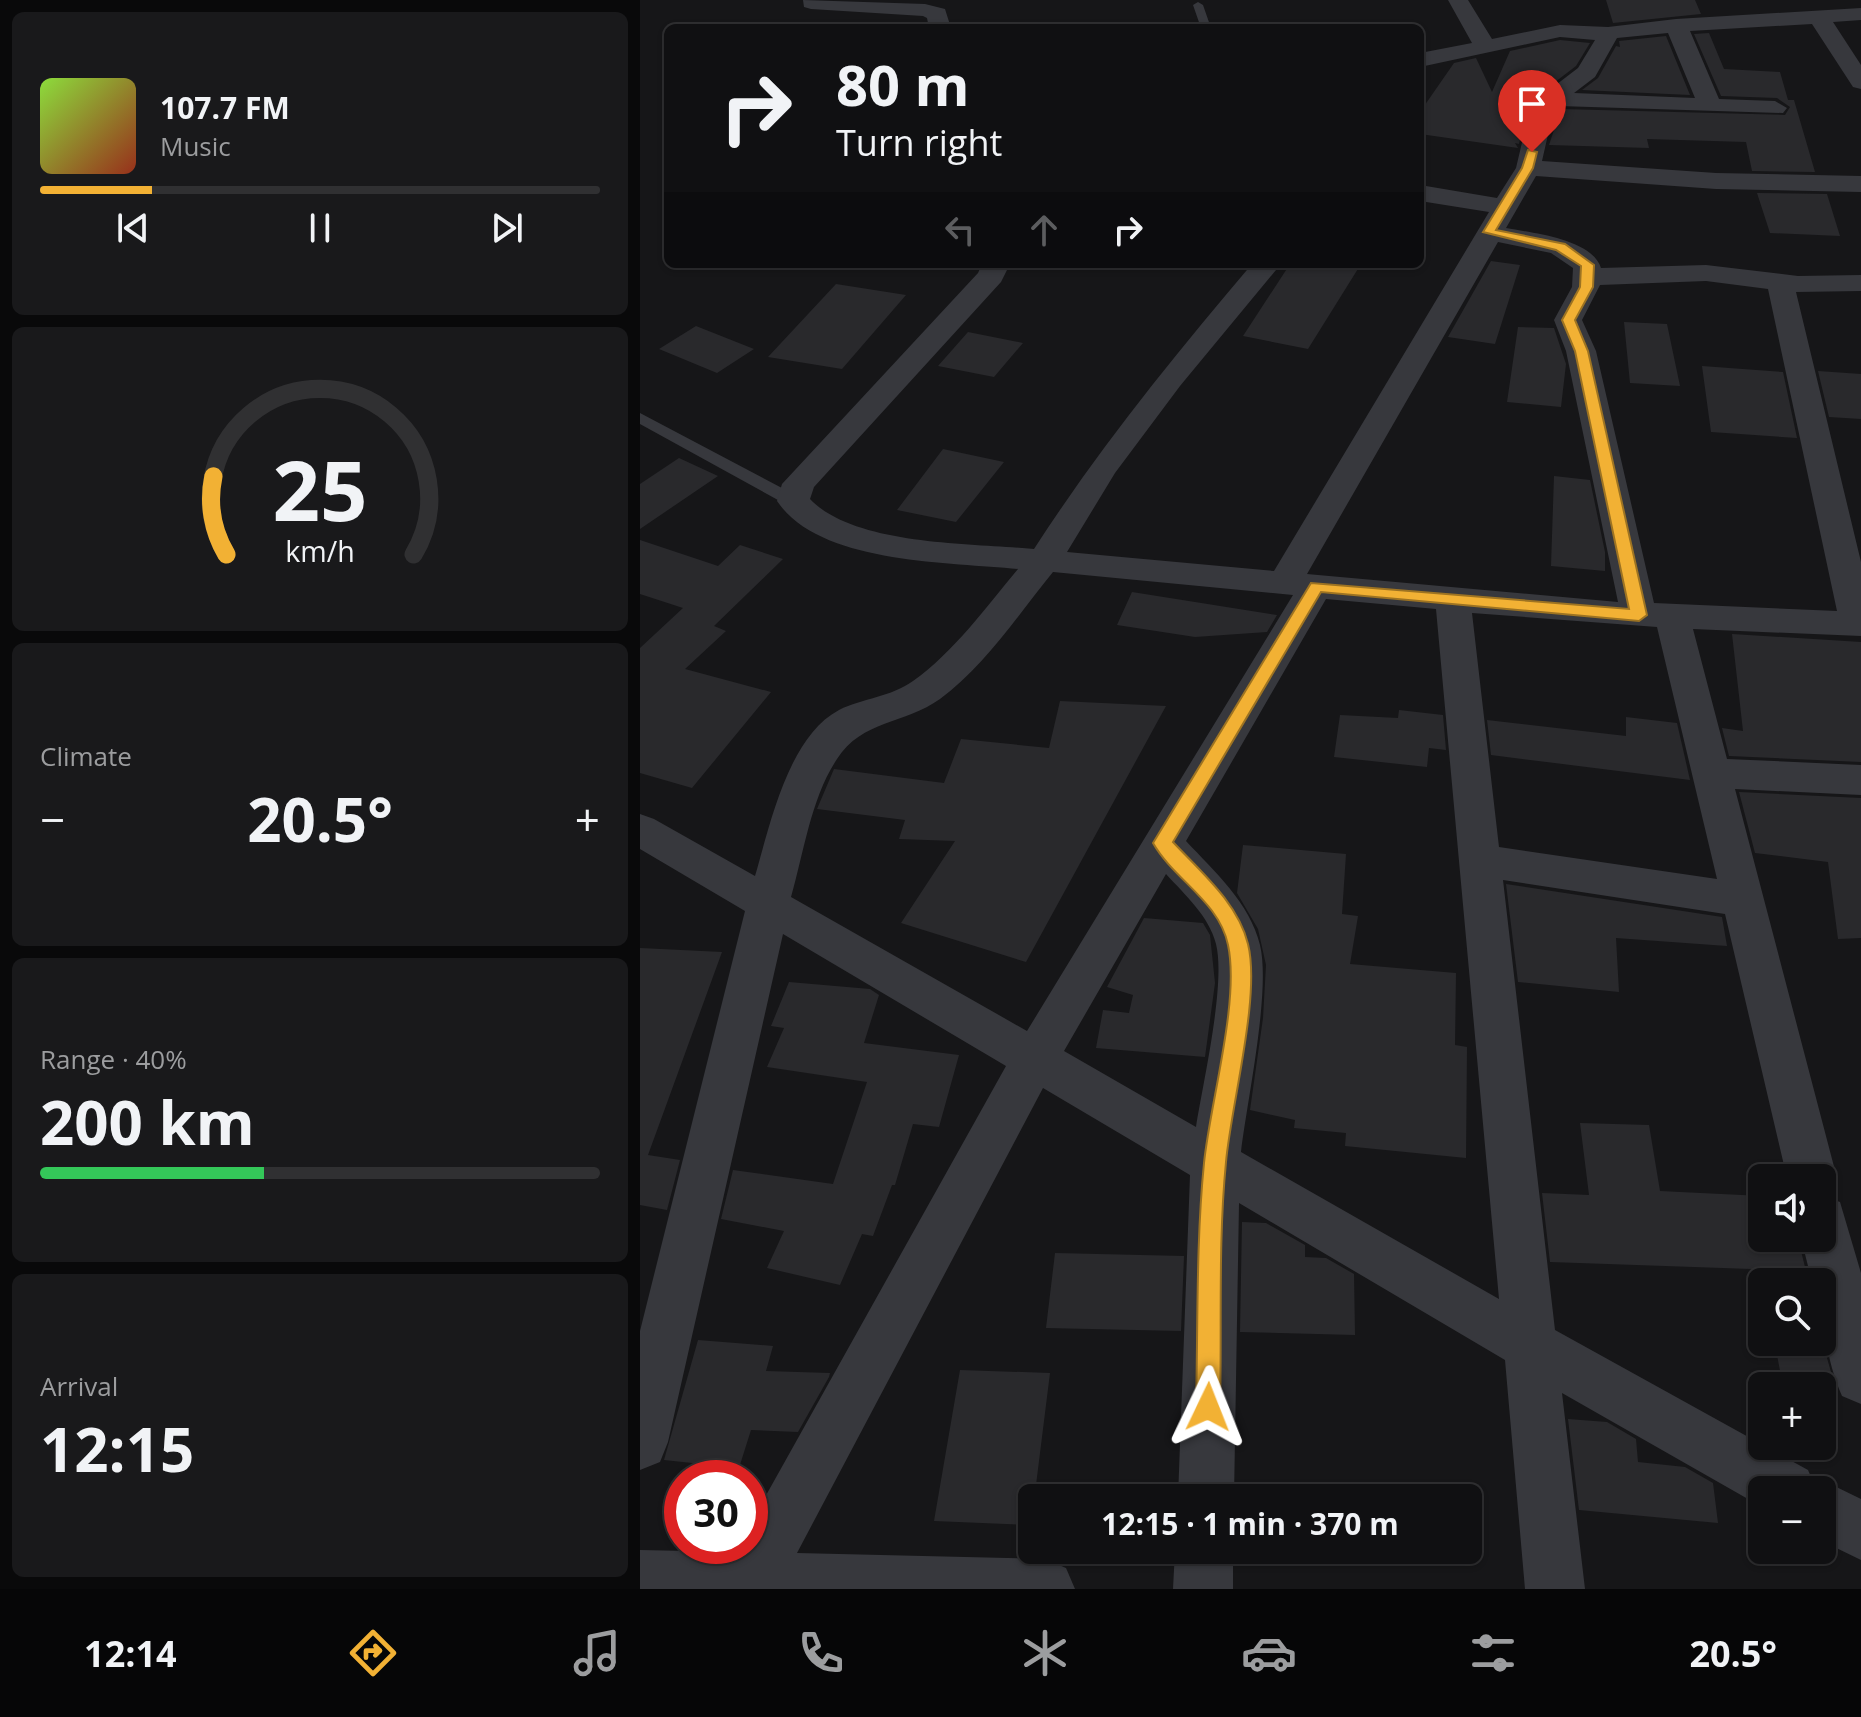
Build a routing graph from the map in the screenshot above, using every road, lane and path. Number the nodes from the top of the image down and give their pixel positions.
1 (1458, 0) edge
2 (1736, 0) edge
3 (811, 3) dead end
4 (1198, 5) dead end
5 (1861, 14) edge
6 (1818, 16) junction
7 (1751, 20) junction
8 (939, 24) edge
9 (1205, 24) edge
10 (1676, 25) junction
11 (1609, 34) junction
12 (1485, 46) junction
13 (1424, 59) edge
14 (1861, 82) edge
15 (1552, 99) junction
16 (1710, 105) junction
17 (1775, 108) dead end
18 (1528, 168) junction
19 (1861, 184) edge
20 (1424, 194) edge
21 (1497, 219) junction
22 (994, 268) edge
23 (1264, 268) edge
24 (1587, 277) junction
25 (1780, 282) junction
26 (1861, 283) edge
27 (640, 418) edge
28 (793, 501) junction
29 (1043, 562) junction
30 (1300, 585) junction
31 (1453, 599) junction
32 (1656, 616) junction
33 (1860, 624) edge
34 (1712, 773) junction
35 (1861, 780) edge
36 (640, 830) edge
37 (1162, 843) junction
38 (1480, 860) junction
39 (1743, 900) junction
40 (768, 904) junction
41 (1034, 1060) junction
42 (1215, 1164) junction
43 (1809, 1164) edge
44 (1830, 1252) edge
45 (1530, 1345) junction
46 (1861, 1377) edge
47 (640, 1442) edge
48 (1763, 1476) edge
49 (1206, 1484) edge
50 (1836, 1517) edge
51 (1861, 1531) edge
52 (1204, 1564) edge
53 (640, 1579) edge
54 (749, 1585) edge
55 (1045, 1589) edge
56 (1203, 1589) edge
57 (1555, 1589) edge

1 - 12 street
2 - 7 street
3 - 8 street
4 - 9 lane
5 - 6 street
6 - 7 street
6 - 14 street
7 - 10 street
10 - 11 street
10 - 16 street
11 - 12 street
11 - 15 street
12 - 13 street
15 - 16 street
15 - 18 street
16 - 17 street
18 - 19 street
18 - 21 street
20 - 21 street
21 - 24 street
21 - 30 street
22 - 28 street
23 - 29 street
24 - 25 street
24 - 32 street
25 - 26 street
25 - 33 street
27 - 28 lane
28 - 29 street
29 - 30 street
29 - 40 street
30 - 31 street
30 - 37 street
31 - 32 street
31 - 38 street
32 - 33 street
32 - 34 street
34 - 35 street
34 - 39 street
36 - 40 street
37 - 41 street
37 - 42 street
38 - 39 street
38 - 45 street
39 - 43 street
40 - 41 street
40 - 47 street
41 - 42 street
41 - 54 street
42 - 45 street
42 - 49 street
44 - 46 street
45 - 48 street
45 - 57 street
50 - 51 street
52 - 56 street
53 - 54 street
54 - 55 street

